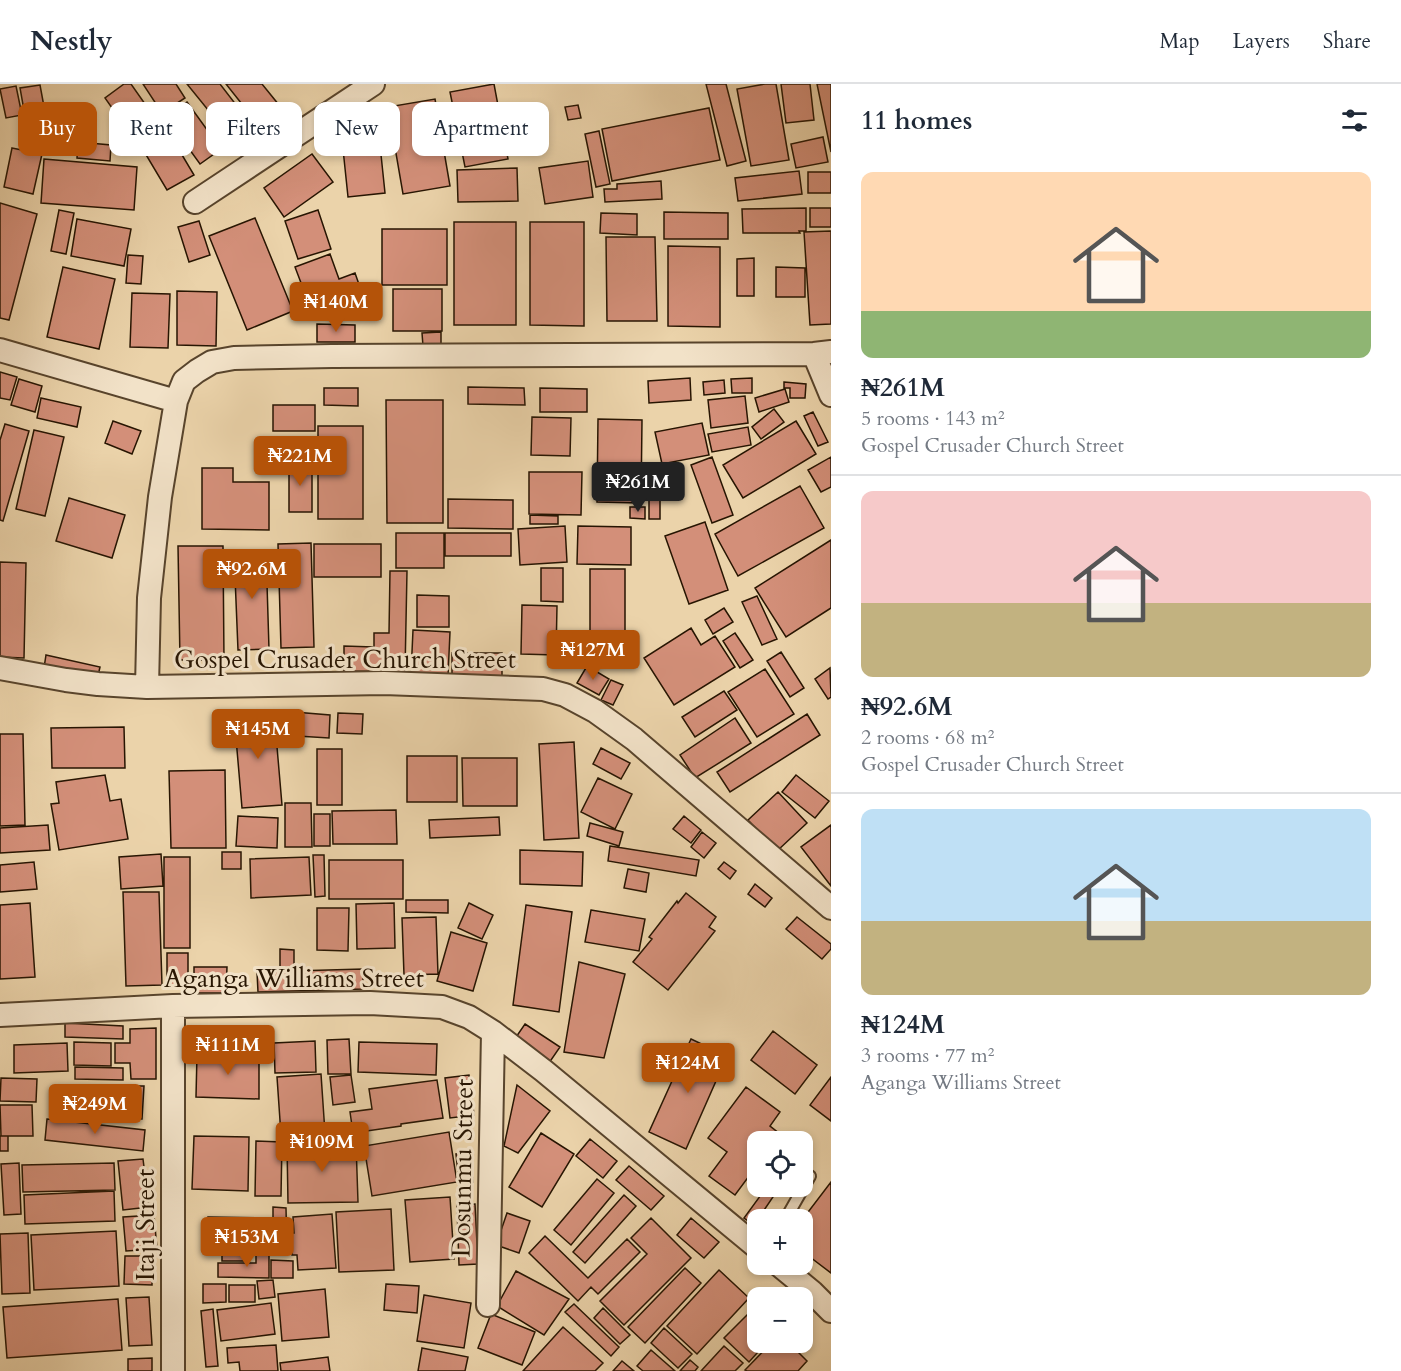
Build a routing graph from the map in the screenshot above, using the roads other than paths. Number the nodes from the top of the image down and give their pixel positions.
1 (373, 84) edge
2 (195, 202) dead end
3 (0, 350) edge
4 (822, 353) edge
5 (831, 395) edge
6 (176, 401) junction
7 (0, 668) edge
8 (147, 687) junction
9 (831, 908) edge
10 (172, 1006) junction
11 (0, 1015) edge
12 (493, 1032) junction
13 (747, 1239) edge
14 (791, 1275) edge
15 (488, 1305) dead end
16 (831, 1311) edge
17 (173, 1371) edge

1 - 2 street
3 - 6 street
4 - 5 street
4 - 6 street
6 - 8 street
7 - 8 street, Gospel Crusader Church Street
8 - 9 street, Gospel Crusader Church Street
10 - 11 street, Aganga Williams Street
10 - 12 street, Aganga Williams Street
10 - 17 street, Itaji Street
12 - 13 street, Aganga Williams Street
12 - 15 street, Dosunmu Street
14 - 16 street

